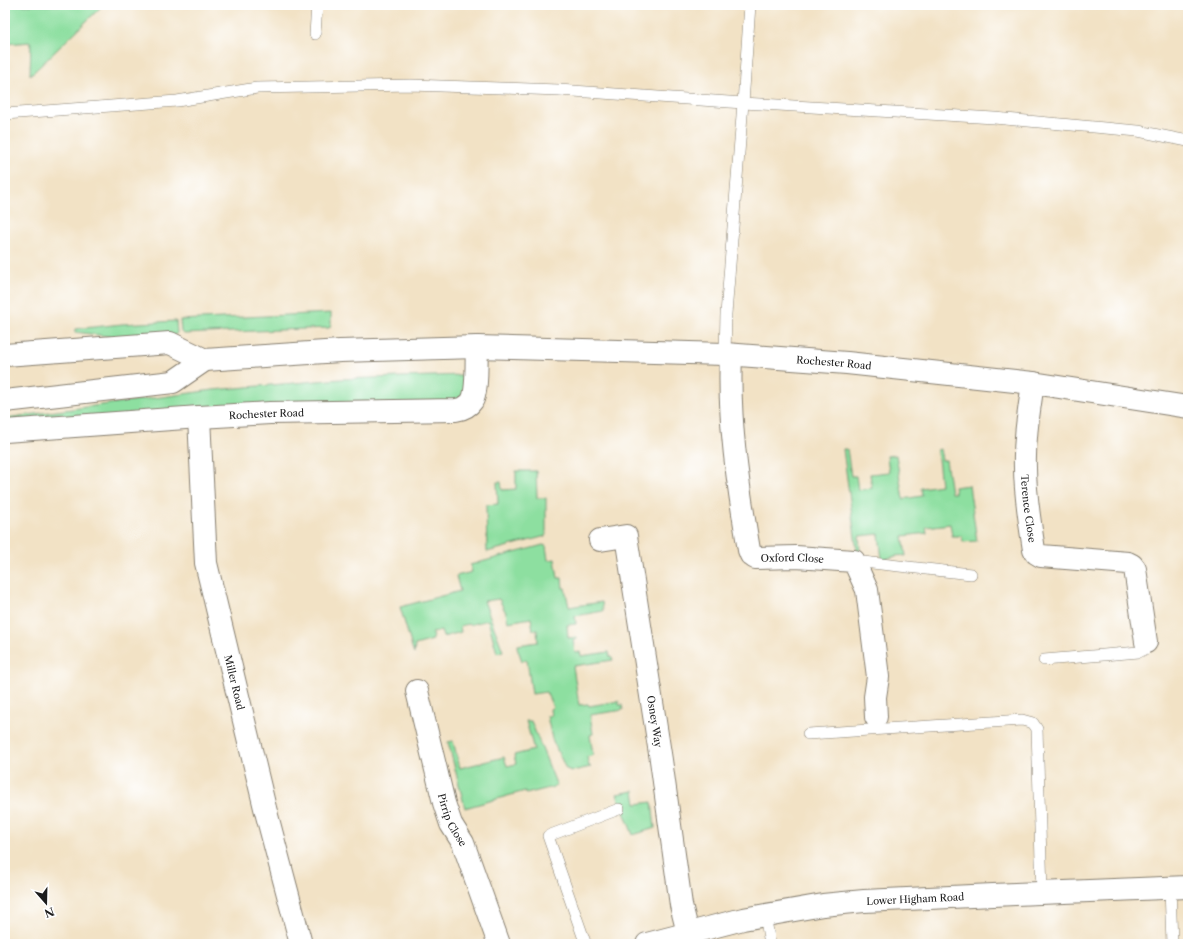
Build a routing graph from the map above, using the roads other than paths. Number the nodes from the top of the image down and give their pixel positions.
1 (317, 5) edge
2 (750, 5) edge
3 (315, 34) dead end
4 (743, 103) junction
5 (5, 114) edge
6 (1188, 141) edge
7 (477, 347) junction
8 (728, 355) junction
9 (5, 356) edge
10 (205, 360) junction
11 (1033, 383) junction
12 (5, 401) edge
13 (1188, 406) edge
14 (199, 417) junction
15 (5, 431) edge
16 (600, 540) dead end
17 (854, 561) junction
18 (971, 574) dead end
19 (1146, 642) joint
20 (1044, 660) dead end
21 (417, 691) dead end
22 (876, 717) dead end
23 (808, 734) dead end
24 (619, 809) dead end
25 (1179, 888) edge
26 (1042, 893) junction
27 (765, 914) junction
28 (688, 933) junction
29 (585, 942) dead end
30 (301, 944) edge
31 (499, 944) edge
32 (647, 944) edge
33 (770, 944) edge
34 (1172, 944) edge

1 - 3 lane
2 - 4 lane
4 - 5 lane
4 - 6 lane
4 - 8 lane
7 - 8 street, Rochester Road
7 - 10 street, Rochester Road
7 - 14 street, Rochester Road
8 - 11 street, Rochester Road
8 - 17 street, Oxford Close
9 - 10 street, Rochester Road
10 - 12 street
11 - 13 street, Rochester Road
11 - 19 street, Terence Close
14 - 15 street, Rochester Road
14 - 30 street, Miller Road
16 - 28 street, Osney Way
17 - 18 lane
17 - 22 street
19 - 20 lane
21 - 31 street, Pirrip Close
23 - 26 lane
24 - 29 lane
25 - 26 street, Lower Higham Road
25 - 34 lane
26 - 27 street, Lower Higham Road
27 - 28 street, Lower Higham Road
27 - 33 lane
28 - 32 street, Lower Higham Road

